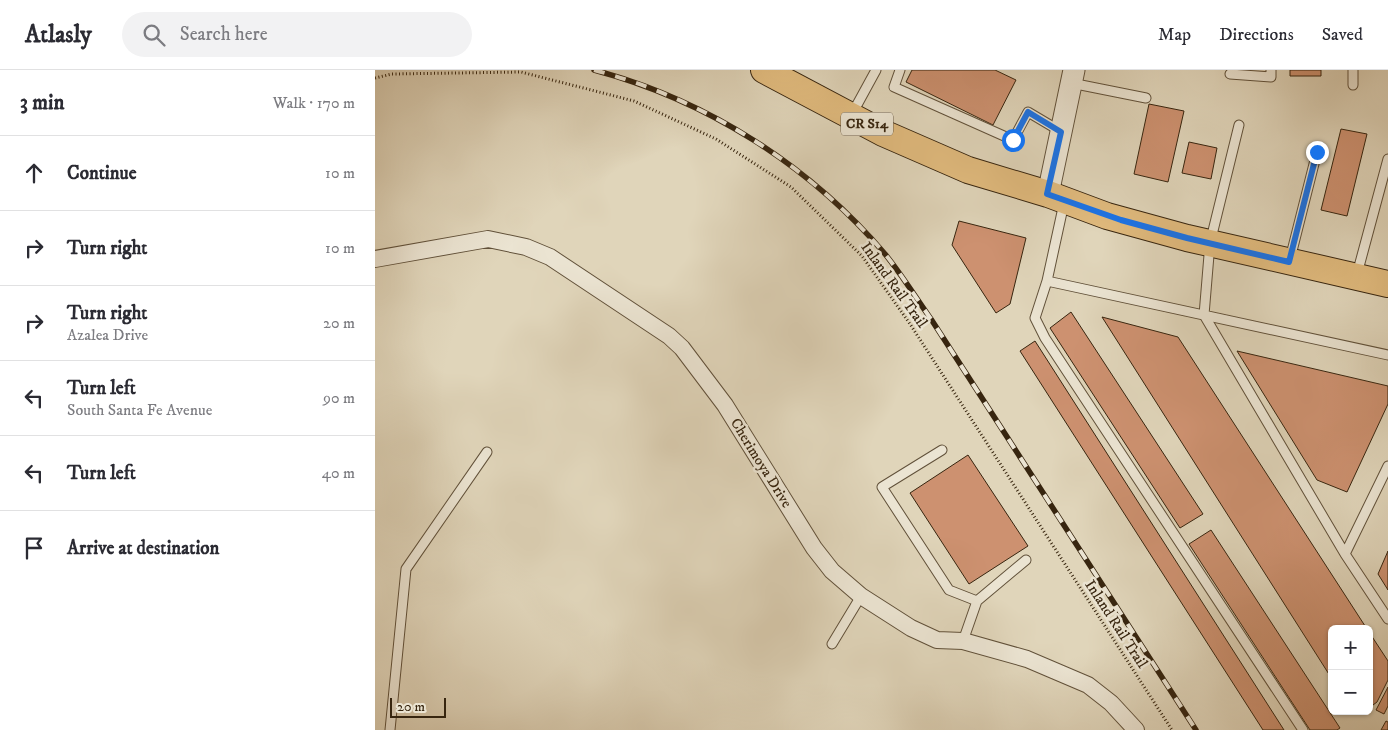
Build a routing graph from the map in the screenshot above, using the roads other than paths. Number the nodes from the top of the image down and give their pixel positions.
1 (764, 70) edge
2 (876, 70) edge
3 (900, 70) edge
4 (1271, 70) edge
5 (1353, 70) edge
6 (1230, 74) dead end
7 (1072, 77) edge
8 (1353, 85) dead end
9 (1146, 98) dead end
10 (851, 116) junction
11 (1239, 126) dead end
12 (1061, 132) junction
13 (1317, 152) dead end
14 (1388, 159) edge
15 (1056, 197) junction
16 (1210, 243) junction
17 (375, 259) edge
18 (1289, 262) junction
19 (1357, 277) junction
20 (1047, 281) junction
21 (1388, 284) edge
22 (1204, 315) junction
23 (1388, 355) edge
24 (942, 450) dead end
25 (487, 452) dead end
26 (1388, 466) edge
27 (1345, 554) junction
28 (1026, 560) dead end
29 (861, 596) junction
30 (977, 601) junction
31 (1388, 619) edge
32 (963, 641) junction
33 (832, 644) dead end
34 (390, 730) edge
35 (1136, 730) edge
36 (1303, 730) edge

1 - 10 main road, CR S14
2 - 10 lane
3 - 12 lane
4 - 6 lane
5 - 8 lane
7 - 9 lane
7 - 12 street
10 - 15 main road, CR S14
11 - 16 lane
12 - 15 street
13 - 18 lane
14 - 19 lane
15 - 16 main road, CR S14
15 - 20 lane
16 - 18 main road, CR S14
16 - 22 lane
17 - 29 street, Cherimoya Drive
18 - 19 main road, CR S14
19 - 21 main road, CR S14
20 - 22 lane
20 - 36 lane
22 - 23 lane
22 - 27 lane
24 - 30 lane
25 - 34 lane
26 - 27 lane
27 - 31 lane
28 - 30 lane
29 - 32 street, Cherimoya Drive
29 - 33 lane
30 - 32 lane
32 - 35 street, Cherimoya Drive

